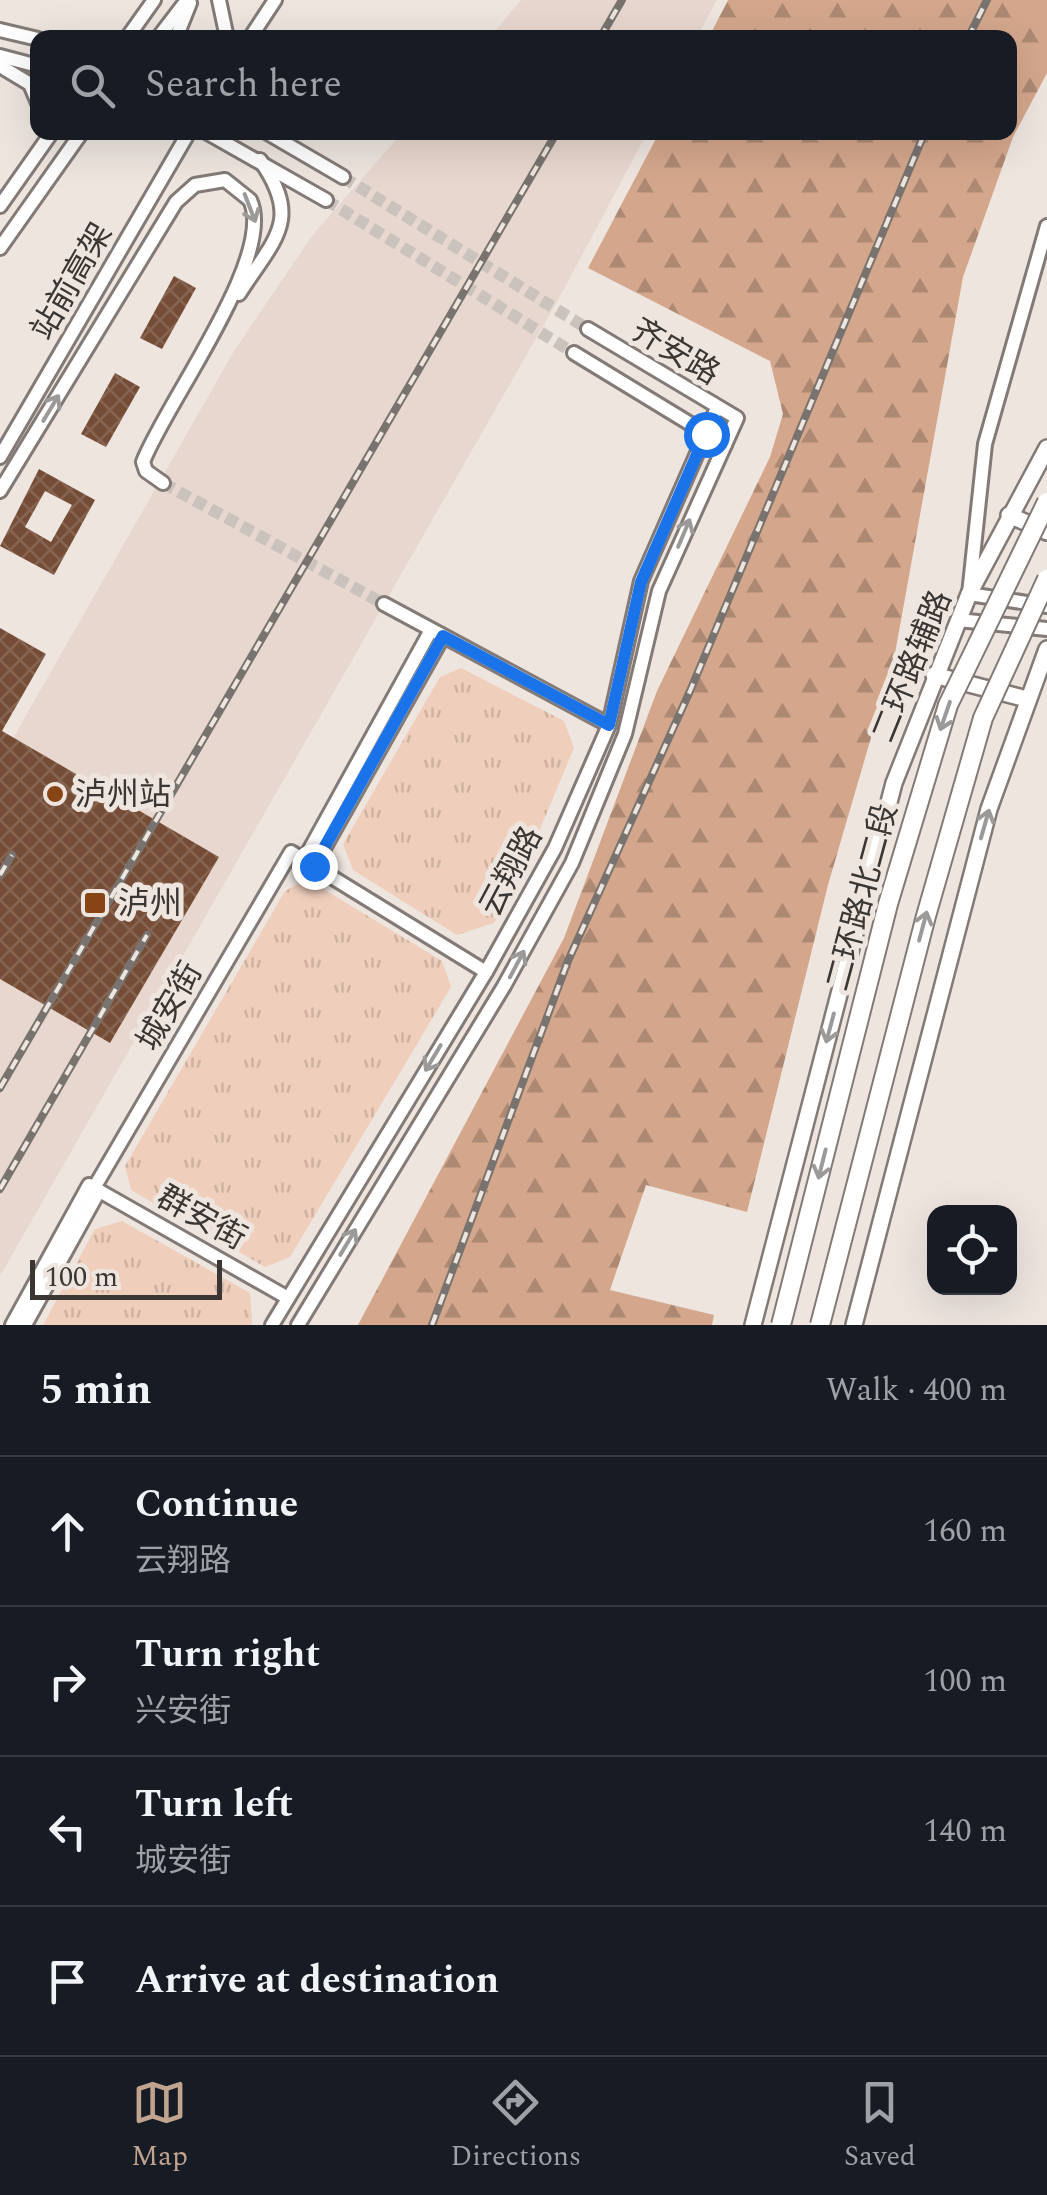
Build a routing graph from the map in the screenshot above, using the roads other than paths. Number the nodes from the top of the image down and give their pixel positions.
1 (154, 0) edge
2 (189, 0) edge
3 (220, 0) edge
4 (275, 0) edge
5 (0, 30) edge
6 (133, 30) edge
7 (165, 30) edge
8 (179, 30) edge
9 (226, 30) edge
10 (255, 30) edge
11 (30, 37) edge
12 (0, 56) edge
13 (30, 64) edge
14 (0, 66) edge
15 (30, 84) edge
16 (36, 140) edge
17 (46, 140) edge
18 (76, 140) edge
19 (81, 140) edge
20 (184, 140) edge
21 (221, 140) edge
22 (280, 140) edge
23 (69, 150) junction
24 (260, 160) junction
25 (32, 161) junction
26 (342, 177) tunnel mouth
27 (326, 200) tunnel mouth
28 (0, 206) edge
29 (1047, 226) edge
30 (0, 248) edge
31 (588, 330) tunnel mouth
32 (211, 336) junction
33 (574, 353) tunnel mouth
34 (718, 408) junction
35 (737, 418) joint
36 (706, 434) junction
37 (724, 444) junction
38 (1047, 448) edge
39 (0, 457) edge
40 (163, 483) dead end
41 (0, 491) edge
42 (1047, 502) edge
43 (1010, 515) junction
44 (1047, 532) edge
45 (1047, 579) edge
46 (970, 594) junction
47 (384, 604) tunnel mouth
48 (1047, 606) edge
49 (958, 620) junction
50 (1047, 629) edge
51 (437, 633) junction
52 (1047, 650) edge
53 (934, 675) junction
54 (1028, 698) junction
55 (609, 725) junction
56 (309, 863) junction
57 (486, 972) junction
58 (94, 1188) junction
59 (288, 1298) junction
60 (12, 1325) edge
61 (25, 1325) edge
62 (272, 1325) edge
63 (298, 1325) edge
64 (754, 1325) edge
65 (781, 1325) edge
66 (820, 1325) edge
67 (854, 1325) edge

1 - 6 street
2 - 7 street
2 - 8 street
3 - 9 street
4 - 10 street
5 - 11 street
12 - 13 street
14 - 15 street
16 - 25 street
17 - 25 street
18 - 23 street
19 - 23 street
20 - 39 street, 站前高架
21 - 24 street
22 - 26 street
23 - 30 street
24 - 27 street
24 - 32 street
25 - 28 street
29 - 46 street
31 - 34 street, 齐安路
32 - 40 street
41 -> 32 street
33 - 36 street, 齐安路
34 - 35 street, 齐安路
34 - 36 street, 云翔路
35 - 37 street, 云翔路
36 - 37 street, 齐安路
36 - 55 street, 云翔路
63 -> 37 street, 云翔路
38 - 43 main road, 二环路辅路
42 -> 65 highway, 二环路北二段, bridge
43 - 44 main road
43 - 46 main road, 二环路辅路
66 -> 45 highway, 二环路北二段, bridge
46 - 48 street
46 - 49 main road, 二环路辅路
47 - 51 street
49 - 50 street
49 - 53 main road, 二环路辅路
51 - 55 street
51 - 56 street
52 - 54 main road
53 - 54 main road
53 -> 64 main road, 二环路辅路
67 -> 54 main road
55 - 57 street, 云翔路
56 - 57 street
56 - 58 street, 城安街
57 -> 59 street, 云翔路
58 - 59 street, 群安街
58 - 60 street, 城安街
58 - 61 street, 城安街
59 - 62 street, 云翔路

